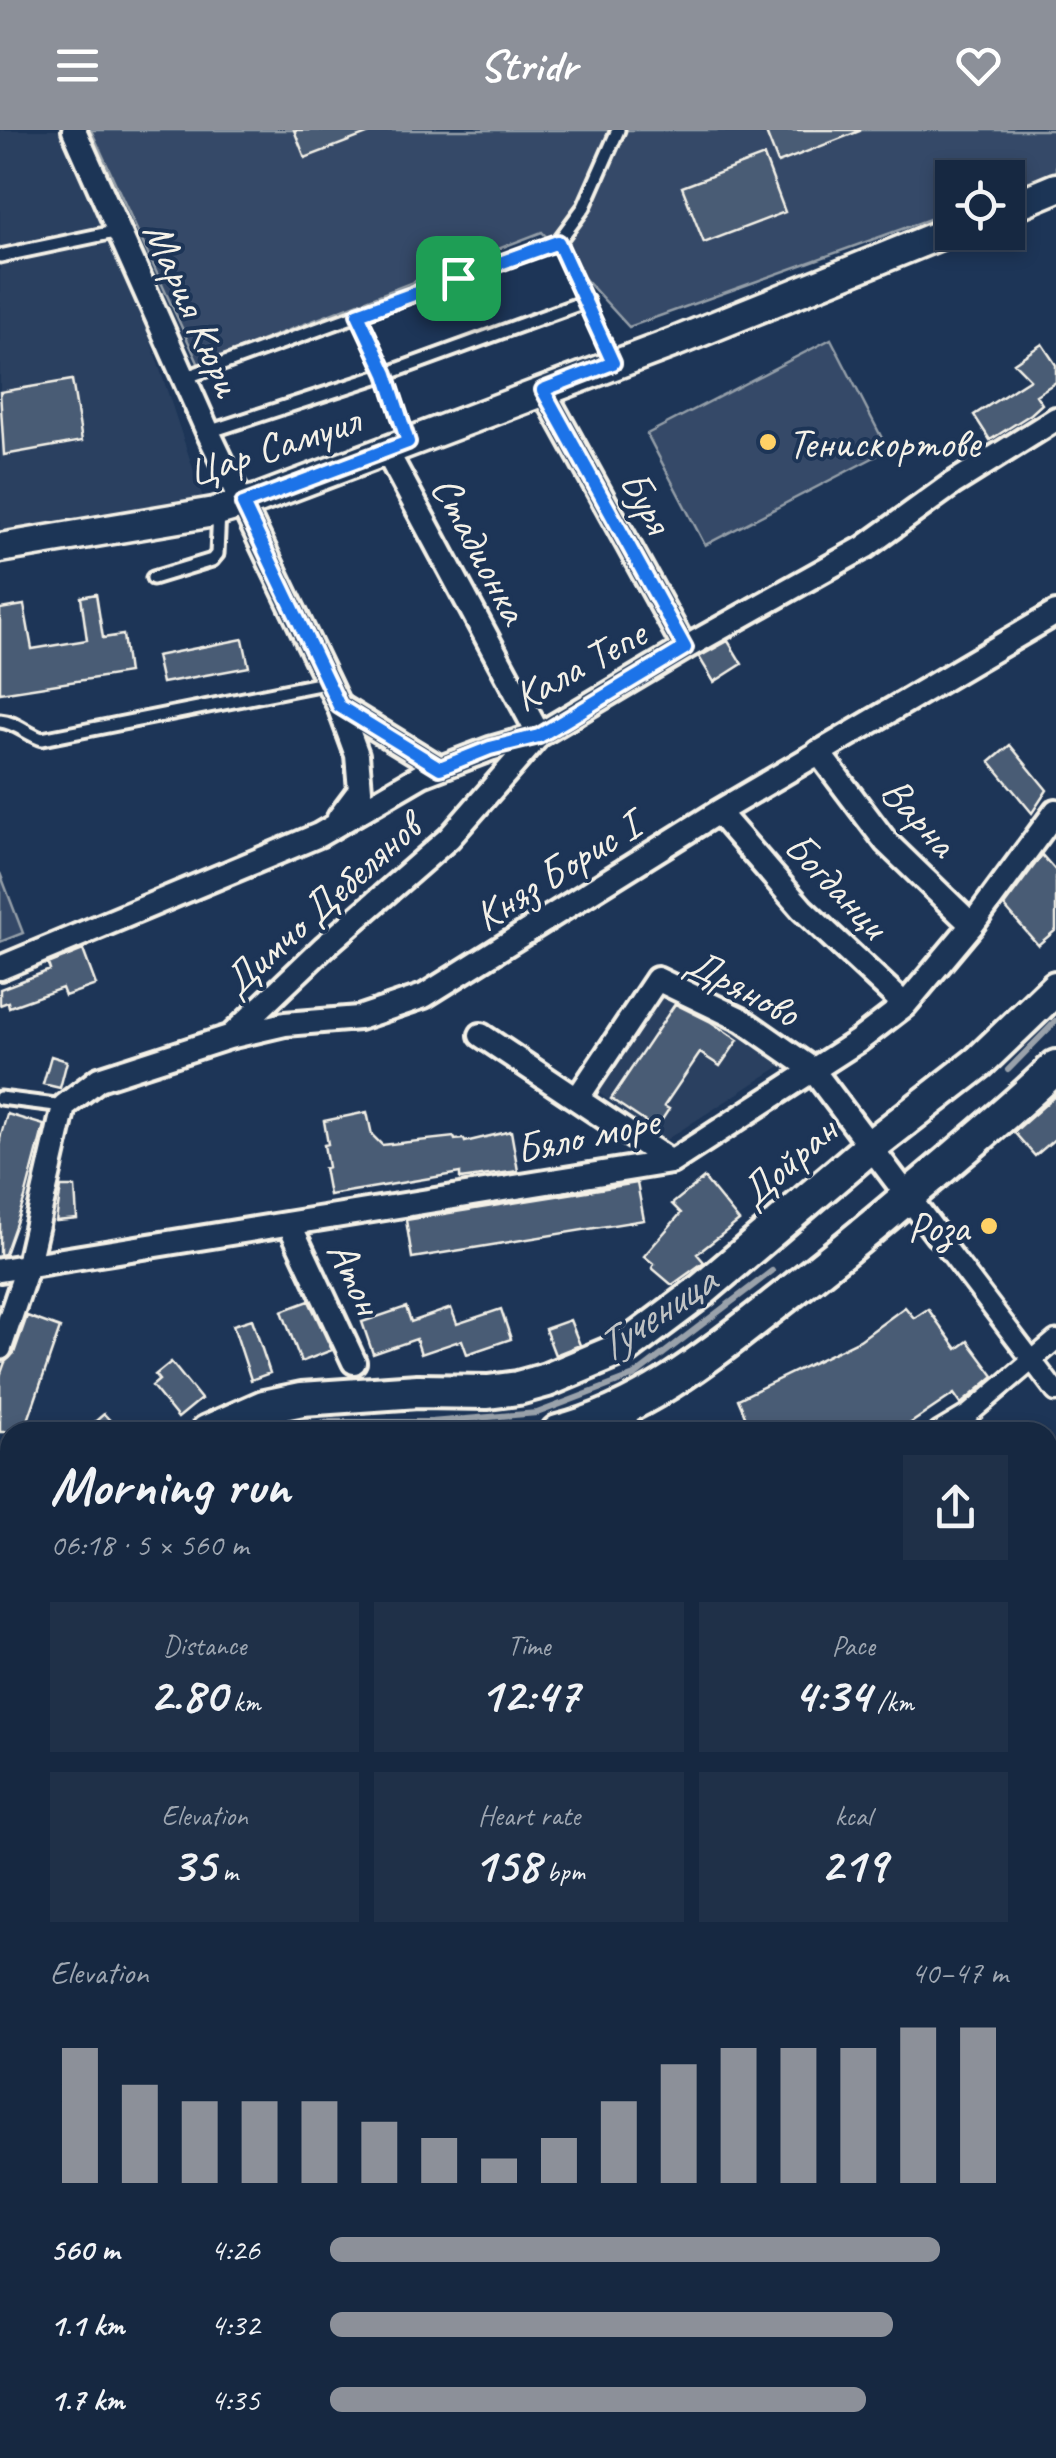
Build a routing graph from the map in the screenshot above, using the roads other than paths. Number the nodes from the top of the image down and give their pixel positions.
1 (74, 130) edge
2 (618, 130) edge
3 (1056, 188) edge
4 (1025, 201) edge
5 (119, 231) junction
6 (935, 237) edge
7 (558, 242) junction
8 (0, 256) edge
9 (587, 301) junction
10 (358, 314) junction
11 (613, 363) junction
12 (386, 374) junction
13 (184, 378) junction
14 (543, 390) junction
15 (1056, 418) edge
16 (208, 432) junction
17 (397, 446) junction
18 (231, 507) junction
19 (0, 548) edge
20 (153, 578) dead end
21 (1056, 613) edge
22 (685, 648) junction
23 (328, 682) junction
24 (339, 706) junction
25 (0, 721) edge
26 (539, 736) junction
27 (818, 752) junction
28 (440, 768) junction
29 (1056, 811) edge
30 (718, 812) junction
31 (319, 834) junction
32 (972, 924) junction
33 (0, 968) edge
34 (1056, 988) edge
35 (905, 1005) junction
36 (481, 1035) dead end
37 (230, 1037) junction
38 (1056, 1067) edge
39 (812, 1069) junction
40 (0, 1098) edge
41 (577, 1099) junction
42 (64, 1106) junction
43 (871, 1146) junction
44 (671, 1162) junction
45 (908, 1196) junction
46 (290, 1225) junction
47 (937, 1235) joint
48 (27, 1268) junction
49 (0, 1270) edge
50 (1056, 1340) edge
51 (0, 1348) edge
52 (1033, 1361) junction
53 (354, 1362) dead end
54 (1056, 1392) edge
55 (230, 1422) edge
56 (628, 1422) edge
57 (956, 1422) edge

1 - 5 street, Мария Кюри
2 - 7 lane
3 - 4 street
5 - 8 lane
5 - 13 street, Мария Кюри
6 - 11 street, Цар Самуил
7 - 9 lane
7 - 10 lane
9 - 11 lane
9 - 12 lane
10 - 12 lane
10 - 13 lane
11 - 14 street, Цар Самуил
12 - 16 lane
12 - 17 lane
13 - 16 street, Мария Кюри
14 - 17 street, Цар Самуил
14 - 22 street, Буря
15 - 22 street, Кала Тепе
16 - 18 street, Мария Кюри
17 - 18 street, Цар Самуил
17 - 26 street, Стадионка
18 - 19 street, Цар Самуил
18 - 20 lane
18 - 23 street, Мария Кюри
21 - 27 street, Княз Борис I
22 - 26 street, Кала Тепе
23 - 24 street, Мария Кюри
23 - 25 lane
24 - 28 street
24 - 31 street, Мария Кюри
26 - 28 street, Кала Тепе
26 - 37 street, Димчо Дебелянов
27 - 30 street, Княз Борис I
27 - 32 street, Варна
28 - 31 street, Кала Тепе
29 - 32 street, Бяло море
30 - 35 street, Богданци
30 - 37 street, Княз Борис I
31 - 33 street, Кала Тепе
32 - 35 street, Бяло море
34 - 43 main road, Дойран
35 - 39 street, Бяло море
36 - 41 street
37 - 42 street, Княз Борис I
38 - 45 main road
39 - 41 street, Дряново
39 - 43 street
39 - 44 street, Бяло море
40 - 42 lane
41 - 44 street
42 - 48 street
43 - 45 street
43 - 55 main road, Дойран
44 - 46 street, Бяло море
45 - 47 street
45 - 56 main road
46 - 48 street, Бяло море
46 - 53 street, Атон
47 - 52 street
48 - 49 street, Бяло море
48 - 51 street
50 - 52 street
52 - 54 street
52 - 57 street

